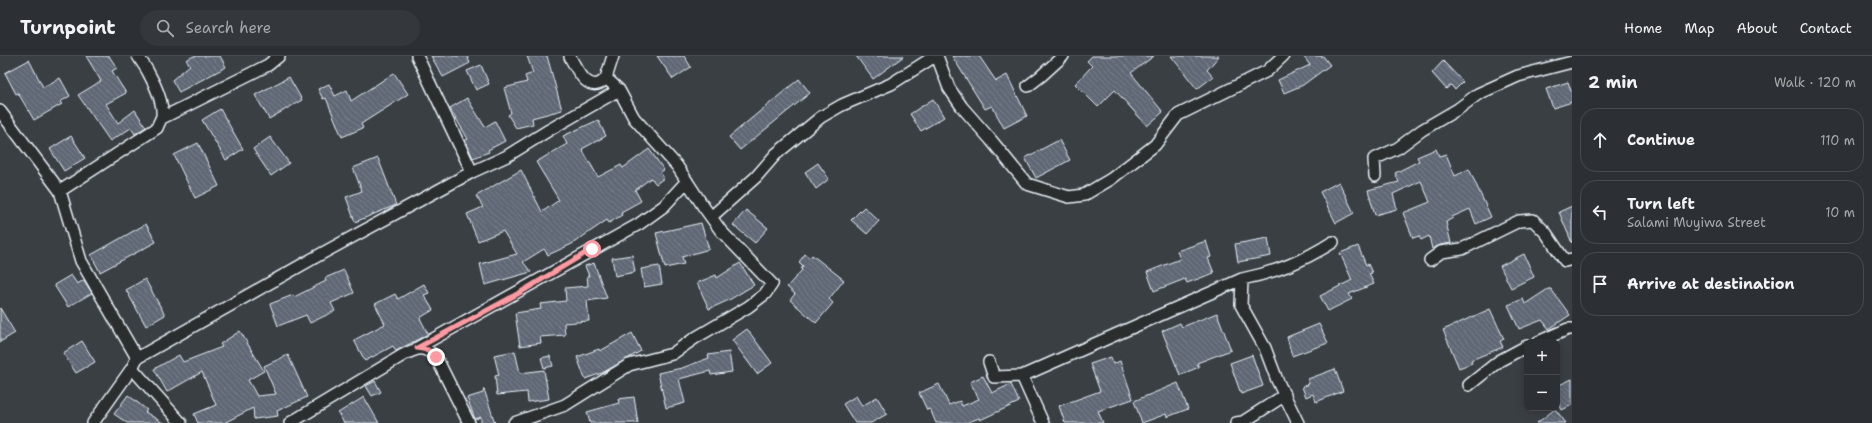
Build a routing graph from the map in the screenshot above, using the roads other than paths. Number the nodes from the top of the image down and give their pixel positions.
1 (138, 56) edge
2 (279, 56) edge
3 (417, 56) edge
4 (613, 56) edge
5 (936, 56) edge
6 (1063, 56) edge
7 (1283, 56) edge
8 (570, 57) dead end
9 (1572, 62) edge
10 (606, 78) junction
11 (1028, 86) dead end
12 (619, 90) junction
13 (0, 111) edge
14 (162, 118) junction
15 (472, 172) junction
16 (1375, 176) dead end
17 (688, 181) junction
18 (60, 191) junction
19 (712, 217) junction
20 (1333, 242) dead end
21 (1572, 259) edge
22 (1430, 260) dead end
23 (1242, 280) junction
24 (1572, 329) edge
25 (1545, 339) edge
26 (417, 348) junction
27 (1524, 348) edge
28 (137, 358) junction
29 (989, 362) dead end
30 (132, 368) junction
31 (1022, 376) junction
32 (1469, 385) dead end
33 (1285, 395) junction
34 (93, 423) edge
35 (181, 423) edge
36 (290, 423) edge
37 (469, 423) edge
38 (514, 423) edge
39 (1043, 423) edge
40 (1240, 423) edge
41 (1298, 423) edge

1 - 14 street
2 - 14 street
3 - 15 street
4 - 10 street
5 - 7 street
5 - 19 street
6 - 11 street
8 - 10 street
9 - 16 street
10 - 12 street
12 - 15 street
12 - 17 street
13 - 18 street
14 - 18 street
15 - 28 street
17 - 19 street
17 - 26 street
18 - 28 street
19 - 38 street
20 - 23 street
21 - 22 street
23 - 31 street
23 - 33 street
24 - 25 street
26 - 36 street
26 - 37 street
27 - 32 street
28 - 30 street
29 - 31 street
30 - 34 street
30 - 35 street
31 - 39 street
33 - 40 street
33 - 41 street

